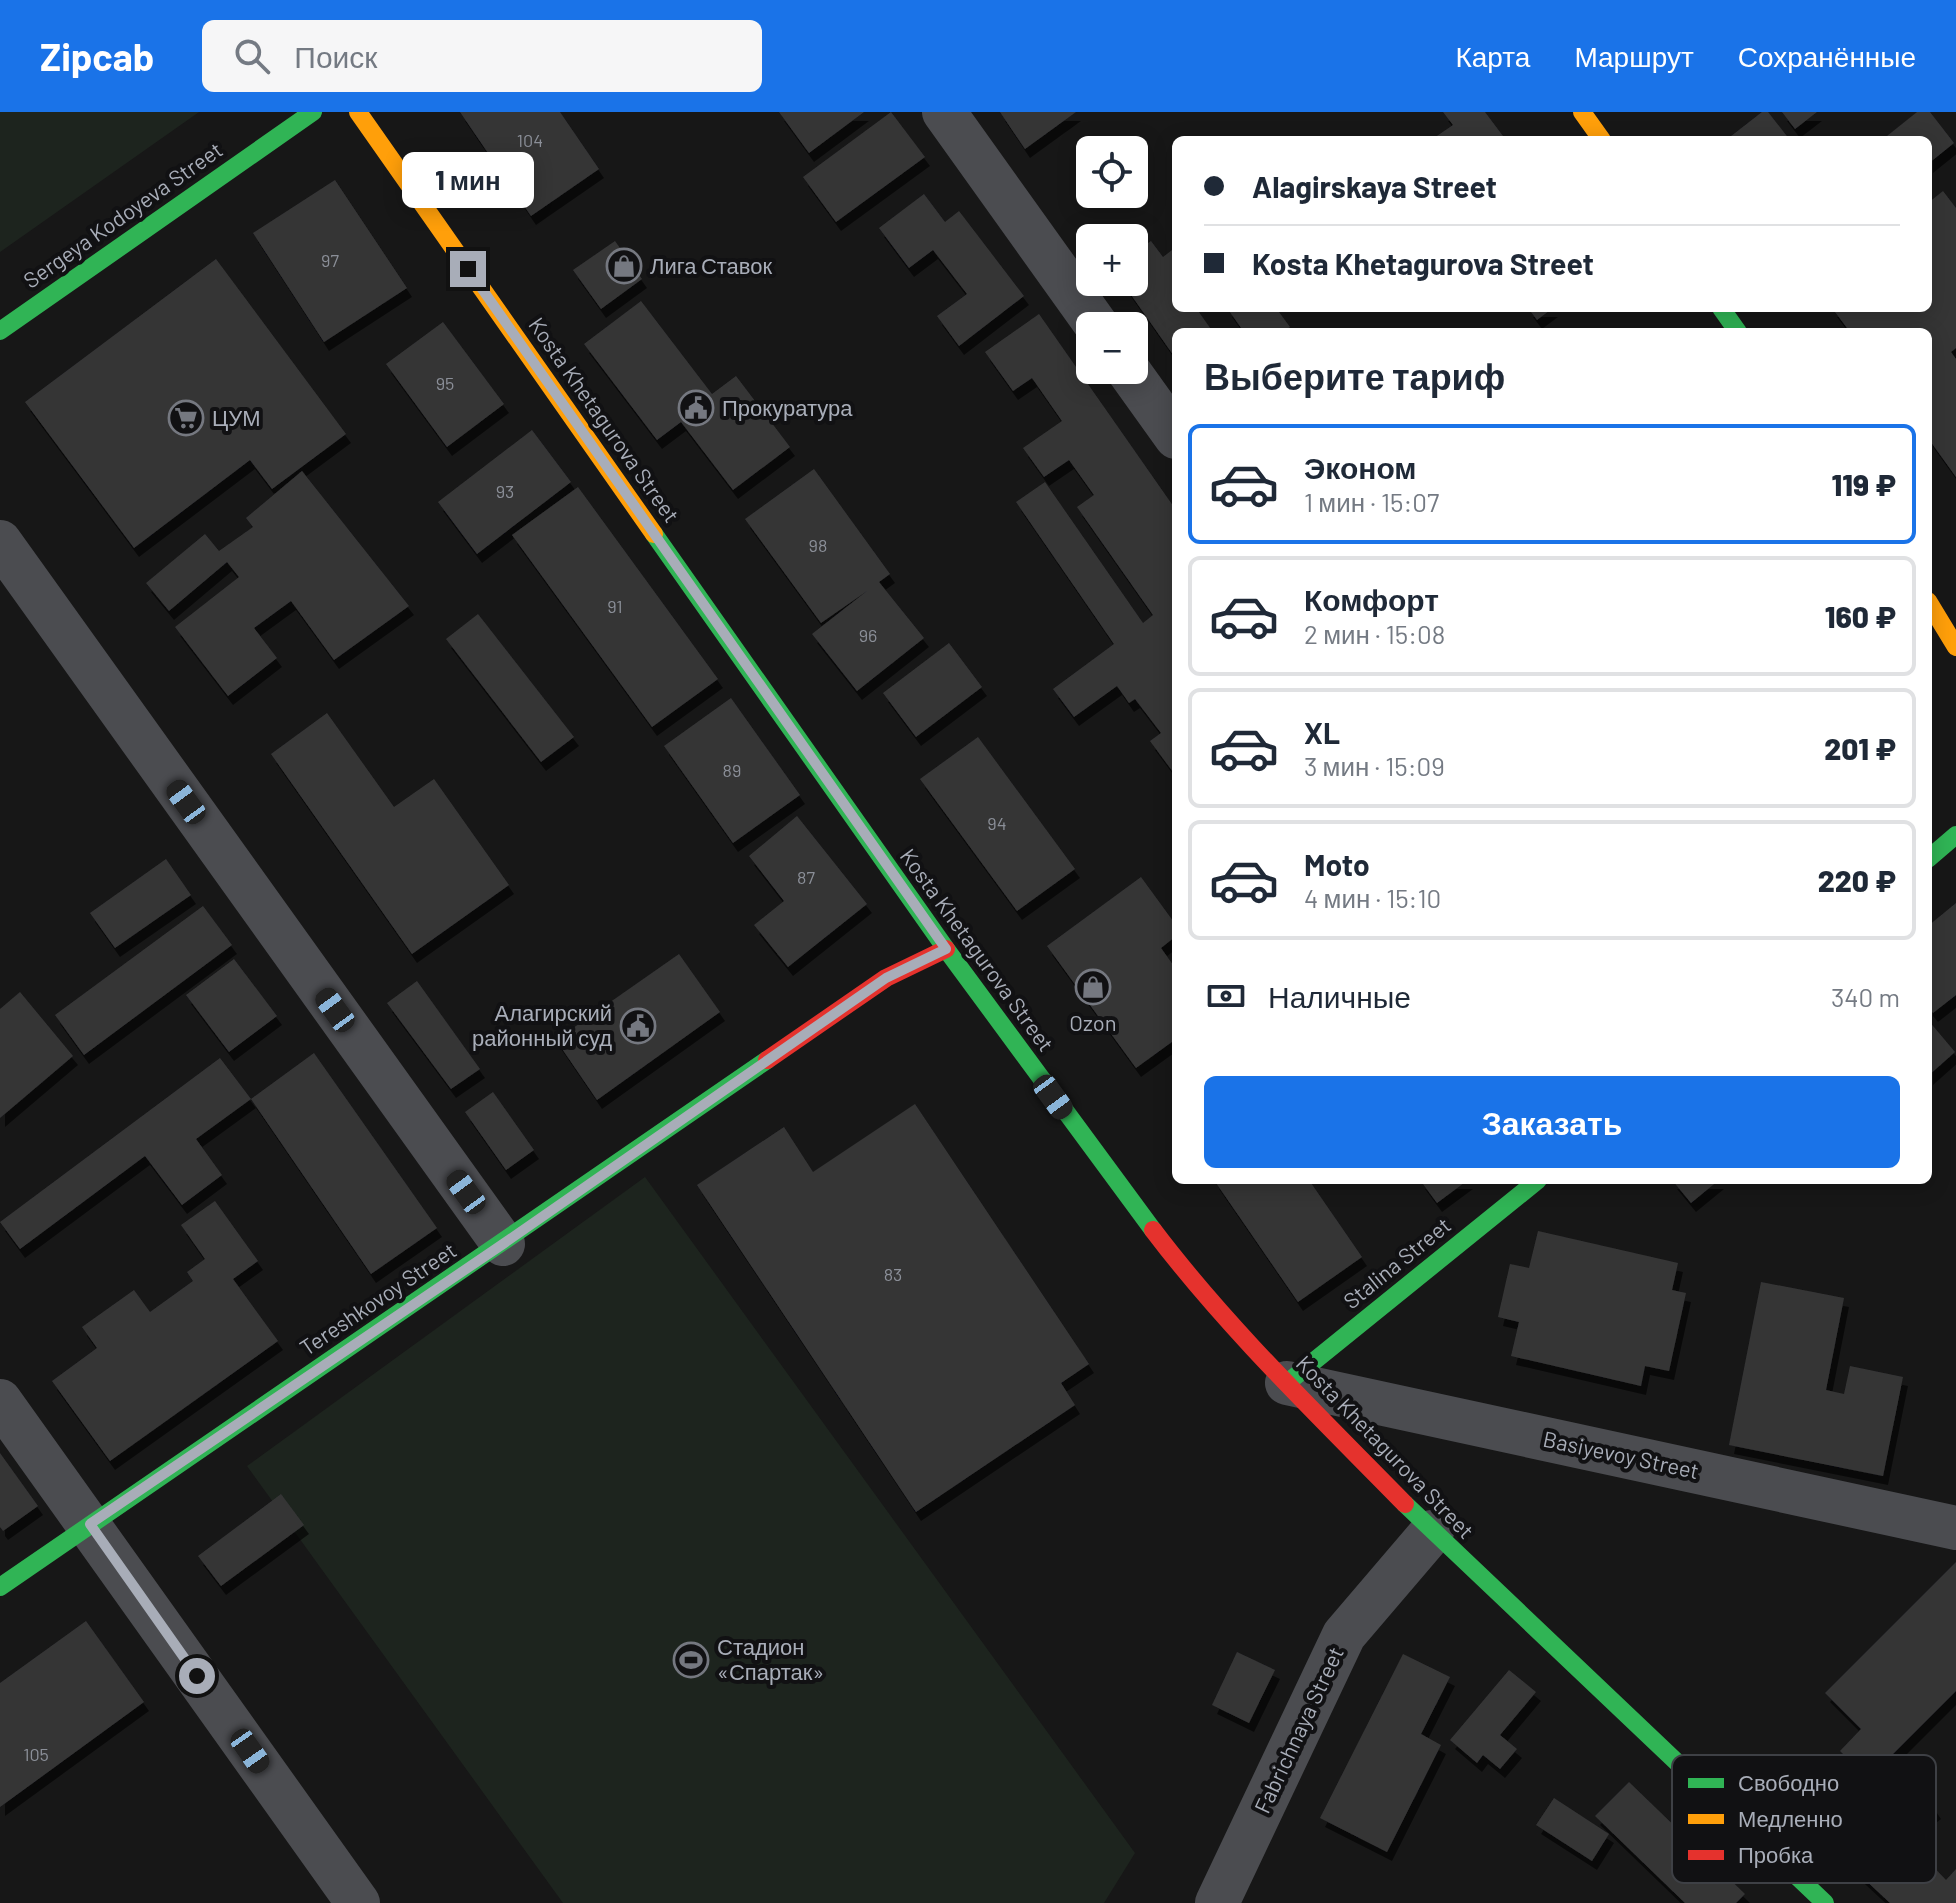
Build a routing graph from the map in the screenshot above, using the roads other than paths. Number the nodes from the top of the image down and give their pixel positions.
1 (313, 112) edge
2 (358, 112) edge
3 (944, 112) edge
4 (1582, 112) edge
5 (1599, 136) edge
6 (1087, 312) edge
7 (0, 331) edge
8 (1138, 384) edge
9 (1172, 431) edge
10 (0, 542) edge
11 (1932, 608) edge
12 (1956, 647) edge
13 (1956, 835) edge
14 (1932, 856) edge
15 (946, 949) junction
16 (1533, 1184) edge
17 (503, 1244) junction
18 (1287, 1383) junction
19 (0, 1401) edge
20 (90, 1524) junction
21 (1956, 1528) edge
22 (1432, 1532) junction
23 (0, 1587) edge
24 (1672, 1759) edge
25 (1804, 1883) edge
26 (358, 1903) edge
27 (1217, 1903) edge
28 (1825, 1903) edge

1 - 7 main road, Sergeya Kodoyeva Street
2 - 15 main road, Kosta Khetagurova Street
3 - 6 street
4 - 5 main road
8 - 9 street
10 - 17 street
11 - 12 main road
13 - 14 main road
15 - 17 main road, Tereshkovoy Street
15 - 18 main road, Kosta Khetagurova Street
16 - 18 main road, Stalina Street
17 - 20 main road, Tereshkovoy Street
18 - 21 street, Basiyevoy Street
18 - 22 main road, Kosta Khetagurova Street
19 - 20 street
20 - 23 main road, Tereshkovoy Street
20 - 26 street
22 - 24 main road, Kosta Khetagurova Street
22 - 27 street, Fabrichnaya Street
25 - 28 main road, Kosta Khetagurova Street

